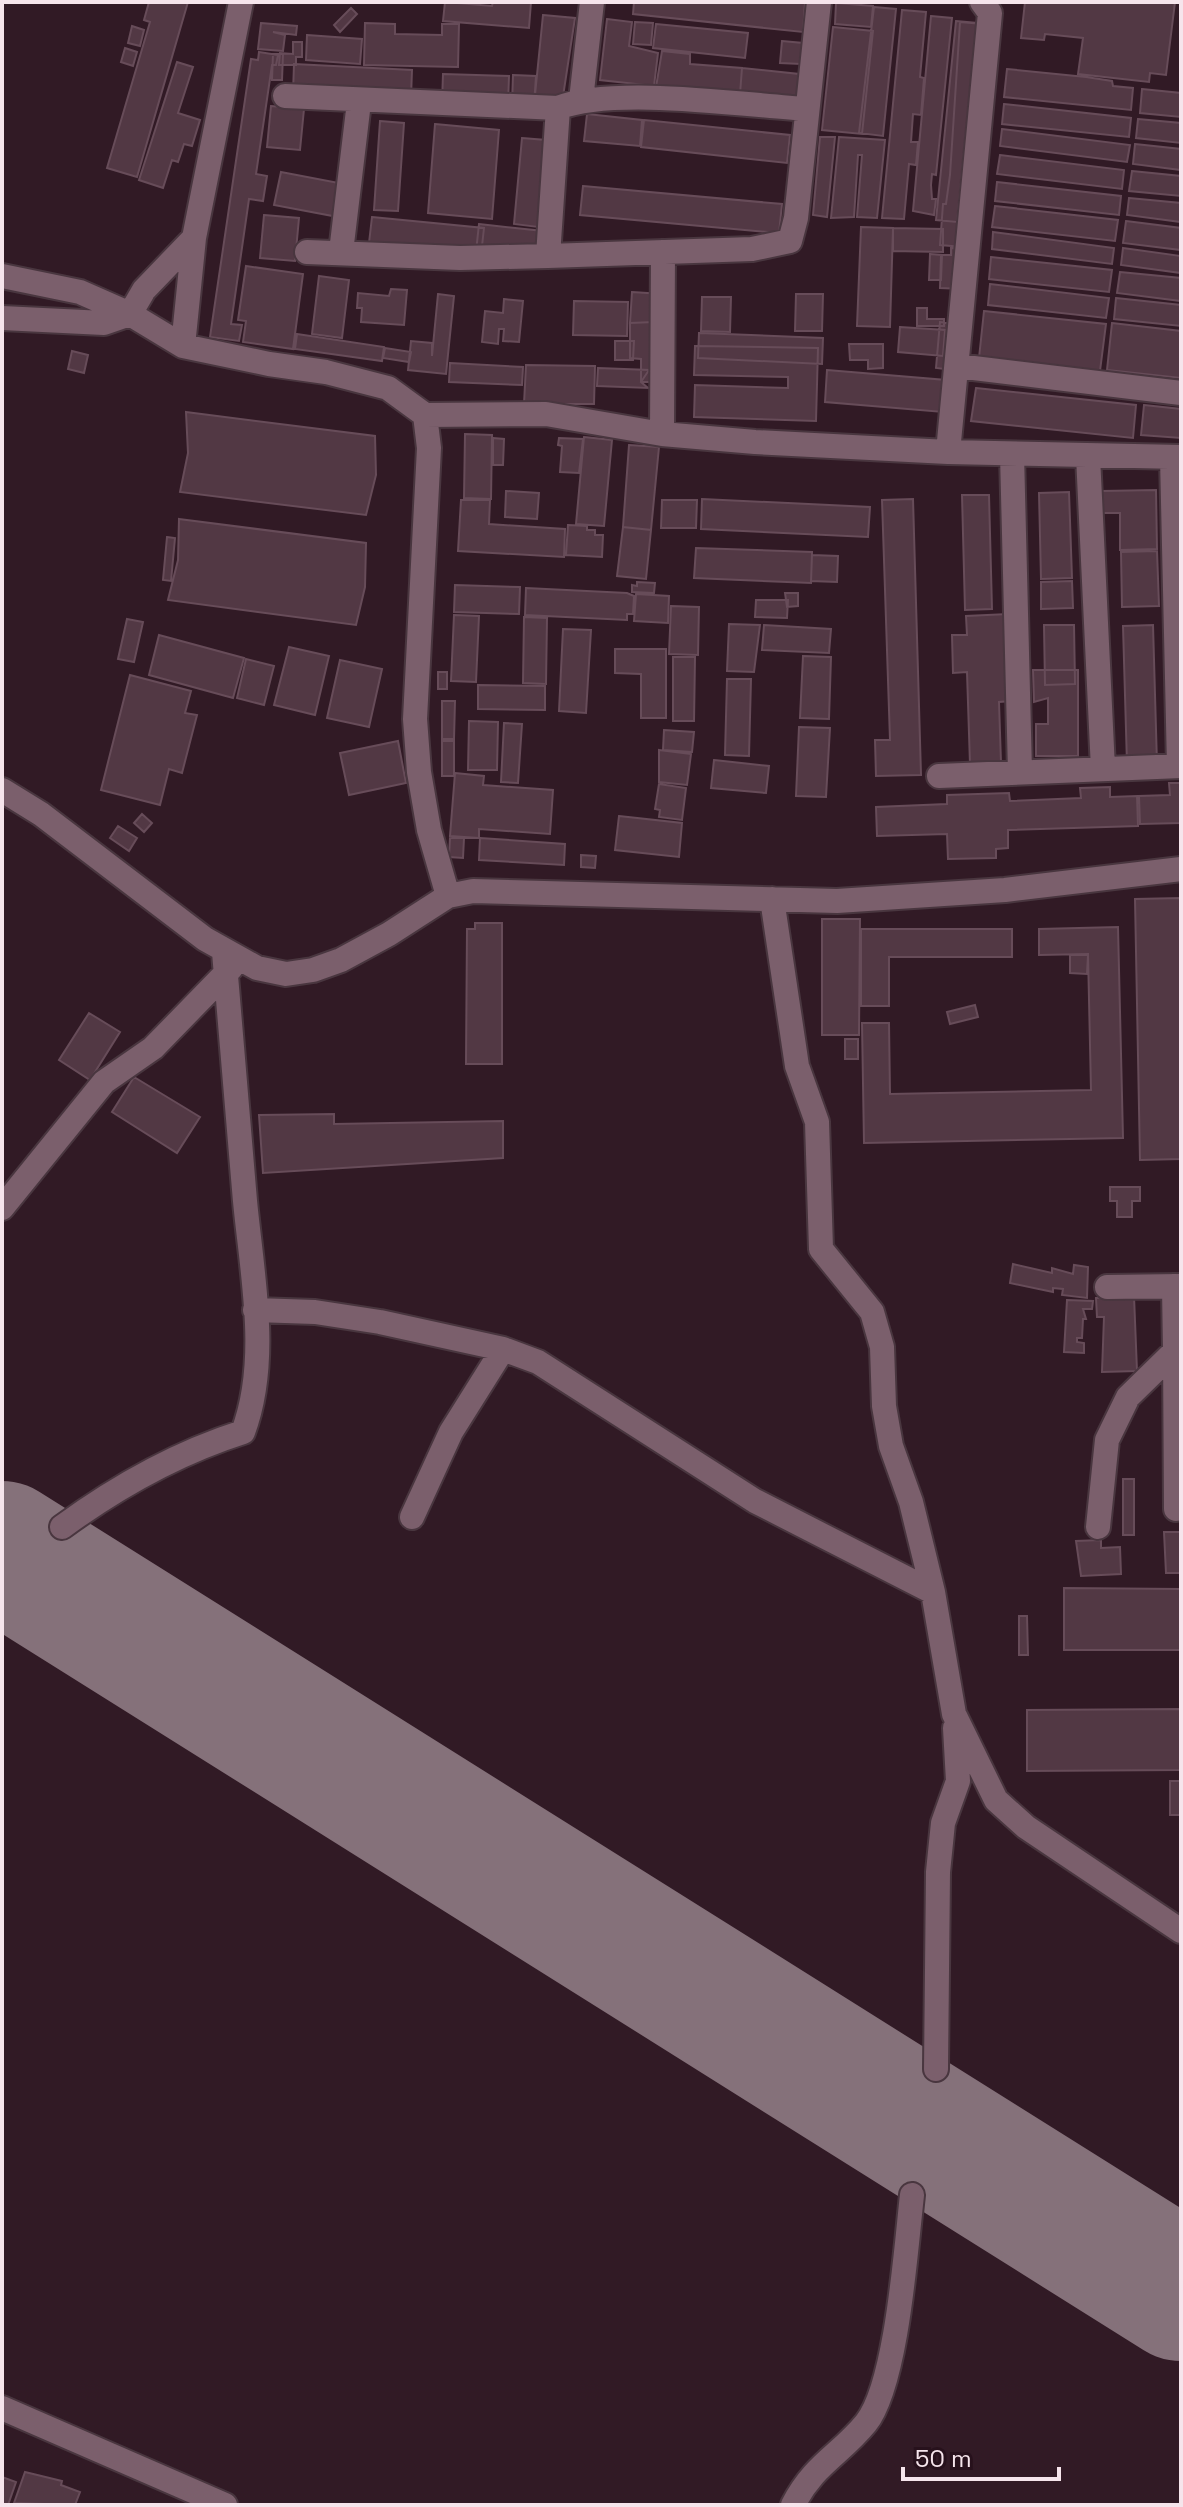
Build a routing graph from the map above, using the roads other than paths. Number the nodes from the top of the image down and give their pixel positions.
1 (241, 2) edge
2 (592, 2) edge
3 (819, 2) edge
4 (982, 2) edge
5 (285, 96) dead end
6 (581, 100) junction
7 (359, 102) junction
8 (558, 108) junction
9 (807, 109) junction
10 (194, 238) junction
11 (307, 252) dead end
12 (341, 252) junction
13 (663, 252) junction
14 (548, 256) junction
15 (2, 276) edge
16 (130, 314) junction
17 (2, 318) edge
18 (183, 346) junction
19 (957, 366) junction
20 (1181, 393) edge
21 (425, 415) junction
22 (662, 434) junction
23 (948, 452) junction
24 (1012, 454) junction
25 (1088, 456) junction
26 (1176, 457) edge
27 (1180, 766) edge
28 (1103, 769) junction
29 (1020, 772) junction
30 (939, 776) dead end
31 (2, 790) edge
32 (1181, 869) edge
33 (448, 896) junction
34 (772, 899) junction
35 (229, 962) junction
36 (2, 1208) edge
37 (1177, 1286) edge
38 (1107, 1287) dead end
39 (255, 1310) junction
40 (503, 1349) junction
41 (1177, 1358) edge
42 (1179, 1423) edge
43 (1176, 1509) dead end
44 (412, 1517) dead end
45 (62, 1527) dead end
46 (1098, 1527) dead end
47 (933, 1592) junction
48 (954, 1714) junction
49 (1181, 1931) edge
50 (936, 2069) dead end
51 (912, 2195) dead end
52 (2, 2408) edge
53 (225, 2505) edge
54 (793, 2505) edge

1 - 10 street
2 - 6 street
3 - 9 street
4 - 19 street
5 - 7 street
6 - 8 street
6 - 9 street
7 - 8 street
7 - 12 street
8 - 14 street
9 - 13 street
10 - 16 street
10 - 18 street
11 - 12 street
12 - 14 street
13 - 14 street
13 - 22 street
15 - 16 street
16 - 17 street
16 - 18 street
18 - 21 street
19 - 20 street
19 - 23 street
21 - 22 street
21 - 33 street
22 - 23 street
23 - 24 street
24 - 25 street
24 - 29 street
25 - 26 street
25 - 28 street
26 - 27 street
27 - 28 street
28 - 29 street
29 - 30 street
31 - 35 street
32 - 34 street
33 - 34 street
33 - 35 street
34 - 47 street
35 - 36 street
35 - 39 street
37 - 38 street
37 - 41 street
39 - 40 street
39 - 45 street
40 - 44 street
40 - 47 street
41 - 42 street
41 - 46 street
42 - 43 street
47 - 48 street
48 - 49 street
48 - 50 street
51 - 54 street
52 - 53 street

